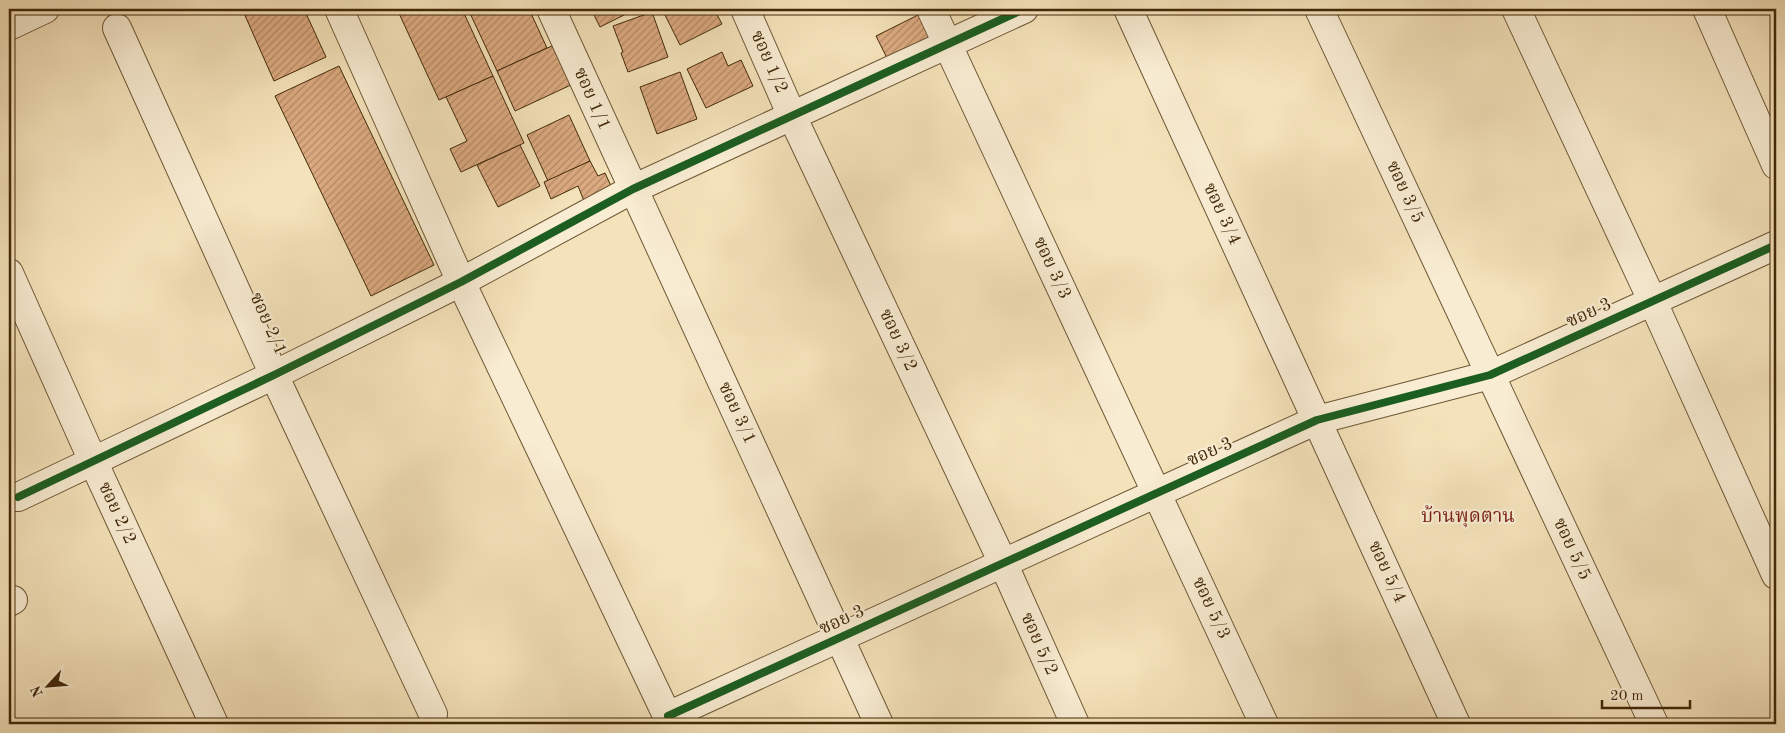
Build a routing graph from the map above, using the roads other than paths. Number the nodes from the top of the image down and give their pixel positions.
1 (45, 9) edge
2 (339, 9) edge
3 (551, 9) edge
4 (745, 9) edge
5 (931, 9) edge
6 (1024, 9) edge
7 (1128, 9) edge
8 (1320, 9) edge
9 (1516, 9) edge
10 (1707, 9) edge
11 (9, 26) edge
12 (116, 28) dead end
13 (947, 44) junction
14 (792, 116) junction
15 (1776, 165) edge
16 (634, 189) junction
17 (1776, 245) edge
18 (9, 273) edge
19 (461, 282) junction
20 (1652, 300) junction
21 (1490, 374) junction
22 (274, 375) junction
23 (1317, 420) junction
24 (93, 461) junction
25 (1157, 492) junction
26 (18, 497) dead end
27 (1003, 563) junction
28 (1776, 576) edge
29 (840, 638) junction
30 (433, 714) dead end
31 (669, 720) edge
32 (214, 724) edge
33 (879, 724) edge
34 (1075, 724) edge
35 (1264, 724) edge
36 (1456, 724) edge
37 (1654, 724) edge

1 - 11 street
2 - 19 street
3 - 16 street, ซอย 1/1
4 - 14 street, ซอย 1/2
5 - 13 street, ซอย 3/3
6 - 13 street
7 - 23 street, ซอย 3/4
8 - 21 street, ซอย 3/5
9 - 20 street
10 - 15 street
12 - 22 street, ซอย 2/1
13 - 14 street
13 - 25 street, ซอย 3/3
14 - 16 street
14 - 27 street, ซอย 3/2
16 - 19 street
16 - 29 street, ซอย 3/1
17 - 20 street, ซอย 3
18 - 24 street, ซอย 2/2
19 - 22 street
19 - 31 street
20 - 21 street, ซอย 3
20 - 28 street
21 - 23 street, ซอย 3
21 - 37 street, ซอย 5/5
22 - 24 street
22 - 30 street, ซอย 2/1
23 - 25 street, ซอย 3
23 - 36 street, ซอย 5/4
24 - 26 street
24 - 32 street, ซอย 2/2
25 - 27 street, ซอย 3
25 - 35 street, ซอย 5/3
27 - 29 street, ซอย 3
27 - 34 street, ซอย 5/2
29 - 31 street, ซอย 3
29 - 33 street, ซอย 3/1

